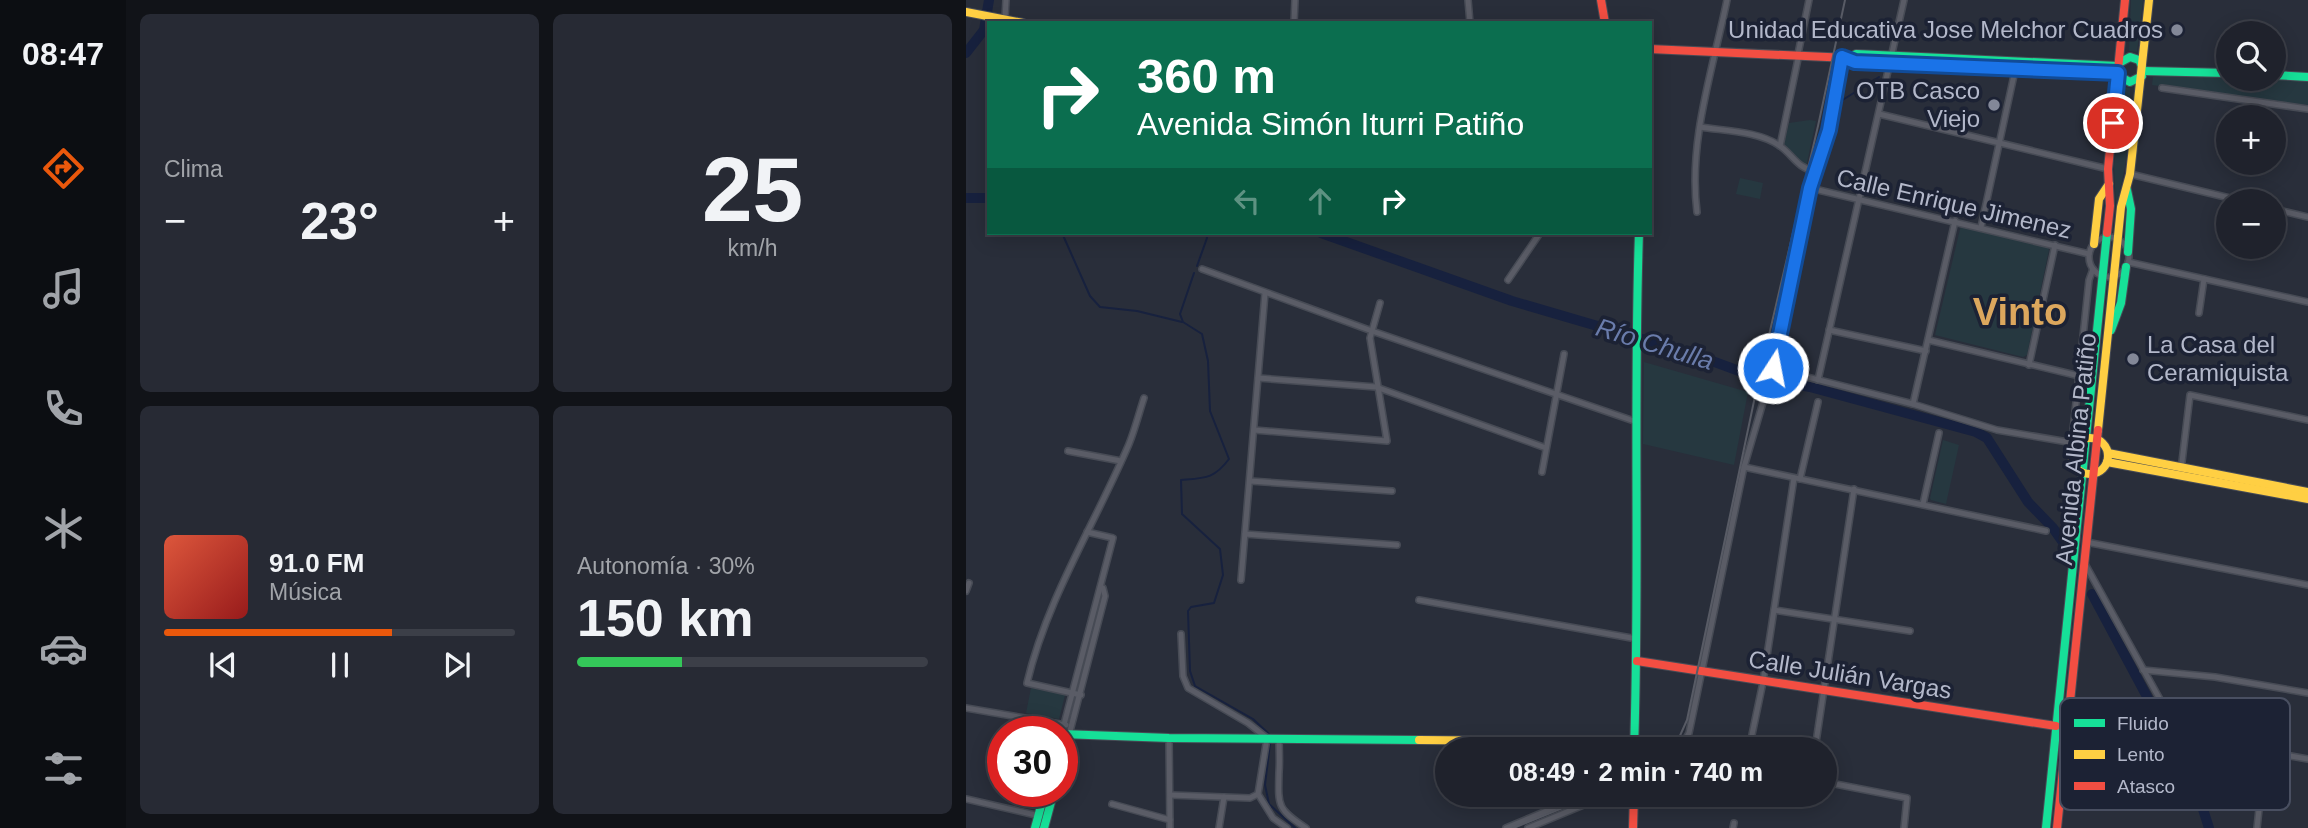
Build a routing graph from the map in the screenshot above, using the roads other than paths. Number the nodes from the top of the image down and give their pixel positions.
1 (1006, 0) edge
2 (1295, 0) edge
3 (1468, 0) edge
4 (1601, 0) edge
5 (1727, 0) edge
6 (1809, 0) edge
7 (1904, 0) edge
8 (2124, 0) edge
9 (2149, 0) edge
10 (969, 13) edge
11 (1001, 18) junction
12 (1014, 21) edge
13 (1294, 21) edge
14 (1470, 21) edge
15 (1605, 21) edge
16 (1652, 49) edge
17 (1717, 51) junction
18 (1798, 54) junction
19 (1845, 57) junction
20 (1891, 60) junction
21 (2016, 66) junction
22 (2118, 70) junction
23 (2142, 71) junction
24 (2216, 73) edge
25 (2286, 76) edge
26 (2308, 77) edge
27 (2162, 88) dead end
28 (2308, 109) edge
29 (1879, 114) junction
30 (1700, 127) junction
31 (1999, 145) junction
32 (1780, 146) junction
33 (2108, 169) junction
34 (1815, 171) junction
35 (2130, 174) junction
36 (2109, 184) junction
37 (1810, 188) junction
38 (2127, 188) junction
39 (2216, 195) edge
40 (1860, 199) junction
41 (1697, 212) dead end
42 (2286, 212) edge
43 (2308, 217) edge
44 (1955, 221) junction
45 (1981, 227) junction
46 (1539, 235) edge
47 (1639, 235) edge
48 (2106, 238) junction
49 (2118, 240) junction
50 (2094, 244) junction
51 (2054, 245) junction
52 (2128, 252) junction
53 (2089, 254) junction
54 (2127, 264) junction
55 (1202, 269) dead end
56 (2092, 269) junction
57 (2102, 276) junction
58 (2113, 276) junction
59 (2204, 279) junction
60 (1508, 280) dead end
61 (1265, 293) junction
62 (2308, 302) edge
63 (1380, 303) dead end
64 (2085, 310) junction
65 (2098, 311) junction
66 (2199, 313) dead end
67 (1829, 330) junction
68 (1372, 331) junction
69 (1928, 341) junction
70 (2106, 343) junction
71 (1926, 351) junction
72 (1564, 354) dead end
73 (2029, 365) junction
74 (2078, 376) junction
75 (1258, 378) junction
76 (2092, 379) junction
77 (1818, 380) junction
78 (1376, 387) junction
79 (1766, 392) dead end
80 (1556, 394) junction
81 (1144, 398) dead end
82 (1818, 402) dead end
83 (1913, 404) junction
84 (2308, 420) edge
85 (1637, 422) junction
86 (1254, 430) junction
87 (1939, 433) dead end
88 (2096, 439) junction
89 (2080, 442) junction
90 (1546, 448) junction
91 (1068, 451) dead end
92 (2108, 457) junction
93 (1121, 461) junction
94 (1745, 467) junction
95 (1542, 472) dead end
96 (2181, 472) junction
97 (2082, 473) junction
98 (2093, 474) junction
99 (1797, 478) junction
100 (1250, 481) junction
101 (1854, 489) junction
102 (1392, 491) dead end
103 (2308, 492) edge
104 (2308, 499) edge
105 (1923, 504) junction
106 (2046, 531) dead end
107 (1087, 532) junction
108 (1245, 534) junction
109 (2086, 542) junction
110 (1397, 545) dead end
111 (2084, 561) junction
112 (1241, 580) dead end
113 (969, 583) dead end
114 (1102, 585) junction
115 (2308, 586) edge
116 (966, 591) edge
117 (1419, 600) dead end
118 (1774, 610) junction
119 (1834, 619) junction
120 (1910, 631) dead end
121 (1181, 634) dead end
122 (1637, 639) junction
123 (1637, 662) junction
124 (2143, 670) junction
125 (1702, 672) junction
126 (1763, 682) junction
127 (1824, 691) junction
128 (1071, 693) junction
129 (2308, 694) edge
130 (1082, 695) junction
131 (2070, 698) edge
132 (2159, 698) edge
133 (966, 708) edge
134 (999, 716) edge
135 (1067, 716) edge
136 (1075, 716) edge
137 (2056, 726) junction
138 (1078, 733) edge
139 (1634, 737) edge
140 (1687, 737) edge
141 (1752, 737) edge
142 (1817, 737) edge
143 (1169, 738) junction
144 (1271, 738) junction
145 (1435, 742) edge
146 (2290, 756) edge
147 (2308, 759) edge
148 (1837, 784) edge
149 (1258, 793) junction
150 (1170, 795) junction
151 (1224, 797) junction
152 (2060, 798) edge
153 (966, 799) edge
154 (1112, 804) dead end
155 (1043, 807) edge
156 (1047, 807) edge
157 (1556, 807) edge
158 (1579, 807) edge
159 (1634, 807) edge
160 (2259, 810) edge
161 (1042, 817) junction
162 (1170, 820) junction
163 (1035, 828) edge
164 (1044, 828) edge
165 (1170, 828) edge
166 (1219, 828) edge
167 (1287, 828) edge
168 (1306, 828) edge
169 (1506, 828) edge
170 (1528, 828) edge
171 (1633, 828) edge
172 (1904, 828) edge
173 (2046, 828) edge
174 (2057, 828) edge
175 (2257, 828) edge

1 - 11 street
2 - 13 street
3 - 14 street
4 - 15 main road
5 - 17 street
6 - 18 street
7 - 20 street
8 - 22 main road, Avenida Albina Patiño
9 - 23 main road, Avenida Albina Patiño
10 - 11 main road
11 - 12 main road
16 - 17 main road
17 - 18 main road
17 - 30 street
18 - 19 main road
18 - 32 street
19 - 20 main road
19 - 34 street
20 - 21 main road
20 - 29 street
21 - 22 main road
21 - 31 street
22 - 23 main road
22 - 23 main road
22 - 33 main road, Avenida Albina Patiño
23 - 24 main road
23 - 35 main road, Avenida Albina Patiño
25 - 26 main road
27 - 28 street
29 - 31 street
29 - 40 street
30 - 32 street
30 - 41 street
31 - 33 street
31 - 45 street
32 - 34 street
33 - 36 main road, Avenida Albina Patiño
34 - 37 street
35 - 38 main road, Avenida Albina Patiño
35 - 39 street
36 - 48 main road, Avenida Albina Patiño
36 - 50 main road
37 - 40 street, Calle Enrique Jimenez
37 - 77 street
38 - 49 main road, Avenida Albina Patiño
38 - 52 main road
40 - 44 street, Calle Enrique Jimenez
40 - 67 street
42 - 43 street
44 - 45 street, Calle Enrique Jimenez
44 - 69 street
45 - 51 street, Calle Enrique Jimenez
46 - 60 street
47 - 85 main road
48 - 49 street
48 - 50 street
48 - 57 main road, Avenida Albina Patiño
49 - 52 street
49 - 58 main road, Avenida Albina Patiño
50 - 53 street
51 - 53 street, Calle Enrique Jimenez
51 - 73 street
52 - 54 street
53 - 56 street
54 - 58 street
54 - 59 street
54 - 70 main road
55 - 61 street
56 - 57 street
56 - 64 street
57 - 58 street
57 - 65 main road, Avenida Albina Patiño
58 - 70 main road, Avenida Albina Patiño
59 - 62 street
59 - 66 street
61 - 68 street
61 - 75 street
63 - 68 street
64 - 65 main road
64 - 74 street
65 - 76 main road, Avenida Albina Patiño
67 - 71 street
67 - 77 street
68 - 78 street
68 - 80 street
69 - 71 street
69 - 73 street
70 - 88 main road, Avenida Albina Patiño
71 - 83 street
72 - 80 street
73 - 74 street
74 - 76 street
74 - 89 street
75 - 78 street
75 - 86 street
76 - 89 main road, Avenida Albina Patiño
77 - 83 street
78 - 86 street
78 - 90 street
79 - 94 street
80 - 85 street
80 - 90 street
81 - 93 street
82 - 99 street
83 - 89 street
84 - 96 street
85 - 122 main road
86 - 100 street
87 - 105 street
88 - 89 main road
88 - 92 main road
88 - 98 main road, Avenida Albina Patiño
89 - 97 main road, Avenida Albina Patiño
90 - 95 street
91 - 93 street
92 - 96 main road
92 - 98 main road
93 - 107 street
94 - 99 street
94 - 125 street
96 - 103 main road
96 - 104 main road
97 - 98 main road
97 - 137 main road, Avenida Albina Patiño
98 - 109 main road, Avenida Albina Patiño
99 - 101 street
99 - 118 street
100 - 102 street
100 - 108 street
101 - 105 street
101 - 119 street
105 - 106 street
107 - 114 street
107 - 128 street
108 - 110 street
108 - 112 street
109 - 111 main road, Avenida Albina Patiño
109 - 115 street
111 - 124 street
111 - 131 main road, Avenida Albina Patiño
113 - 116 street
114 - 128 street
114 - 130 street
117 - 122 street
118 - 119 street
118 - 126 street
119 - 120 street
119 - 127 street
121 - 144 street
122 - 123 main road
123 - 125 main road, Calle Julián Vargas
123 - 139 main road
124 - 129 street
124 - 132 street
125 - 126 main road, Calle Julián Vargas
125 - 140 street
126 - 127 main road, Calle Julián Vargas
126 - 141 street
127 - 137 main road, Calle Julián Vargas
127 - 142 street
128 - 130 street
128 - 135 street
130 - 136 street
133 - 134 street
137 - 173 main road, Avenida Albina Patiño
138 - 143 main road
143 - 144 main road
143 - 150 street
144 - 145 main road
144 - 149 street
144 - 168 street
146 - 147 street
148 - 172 street
149 - 151 street
149 - 167 street
150 - 151 street
150 - 162 street
151 - 166 street
152 - 174 main road, Avenida Albina Patiño
153 - 161 street
154 - 162 street
155 - 161 main road
156 - 161 main road
157 - 169 street
158 - 170 street
159 - 171 main road
160 - 175 street
161 - 163 main road
161 - 164 main road
162 - 165 street

